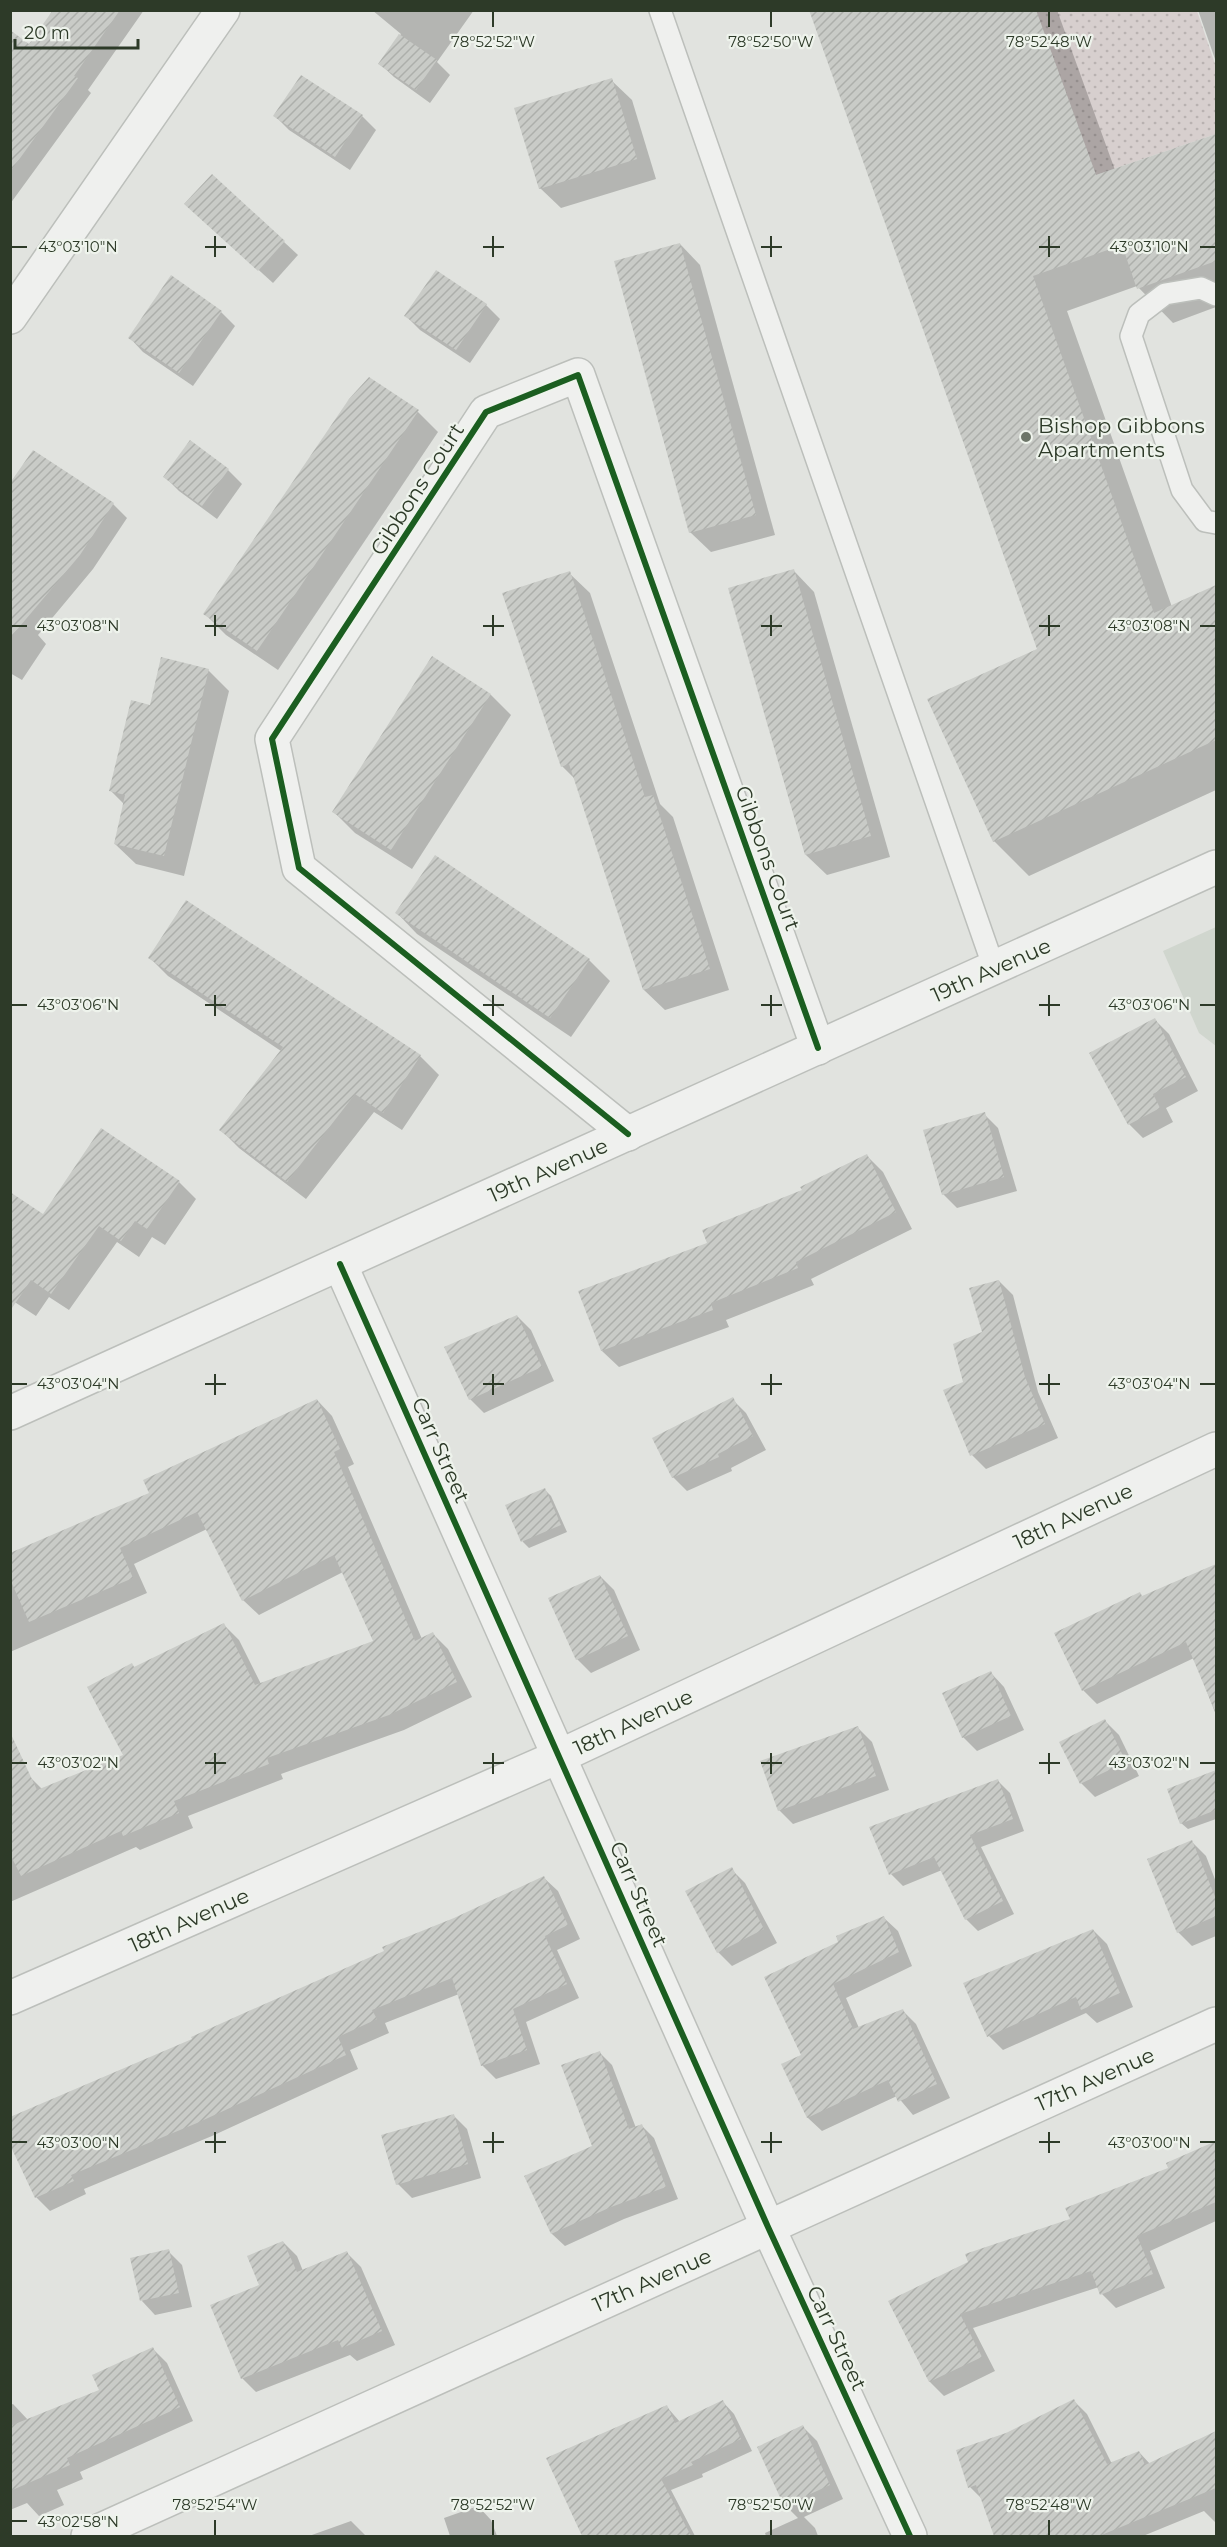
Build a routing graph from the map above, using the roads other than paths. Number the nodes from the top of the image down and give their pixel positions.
1 (223, 10) edge
2 (660, 10) edge
3 (1216, 295) edge
4 (10, 317) edge
5 (1216, 523) edge
6 (1216, 867) edge
7 (994, 968) junction
8 (818, 1048) junction
9 (628, 1134) junction
10 (340, 1264) junction
11 (10, 1413) edge
12 (1216, 1449) edge
13 (560, 1756) junction
14 (10, 1998) edge
15 (1216, 2024) edge
16 (768, 2227) junction
17 (88, 2536) edge
18 (910, 2536) edge

1 - 4 street
2 - 7 lane
3 - 5 lane
6 - 7 street, 19th Avenue
7 - 8 street, 19th Avenue
8 - 9 street, 19th Avenue
8 - 9 street, Gibbons Court
9 - 10 street, 19th Avenue
10 - 11 street, 19th Avenue
10 - 13 street, Carr Street
12 - 13 street, 18th Avenue
13 - 14 street, 18th Avenue
13 - 16 street, Carr Street
15 - 16 street, 17th Avenue
16 - 17 street, 17th Avenue
16 - 18 street, Carr Street

